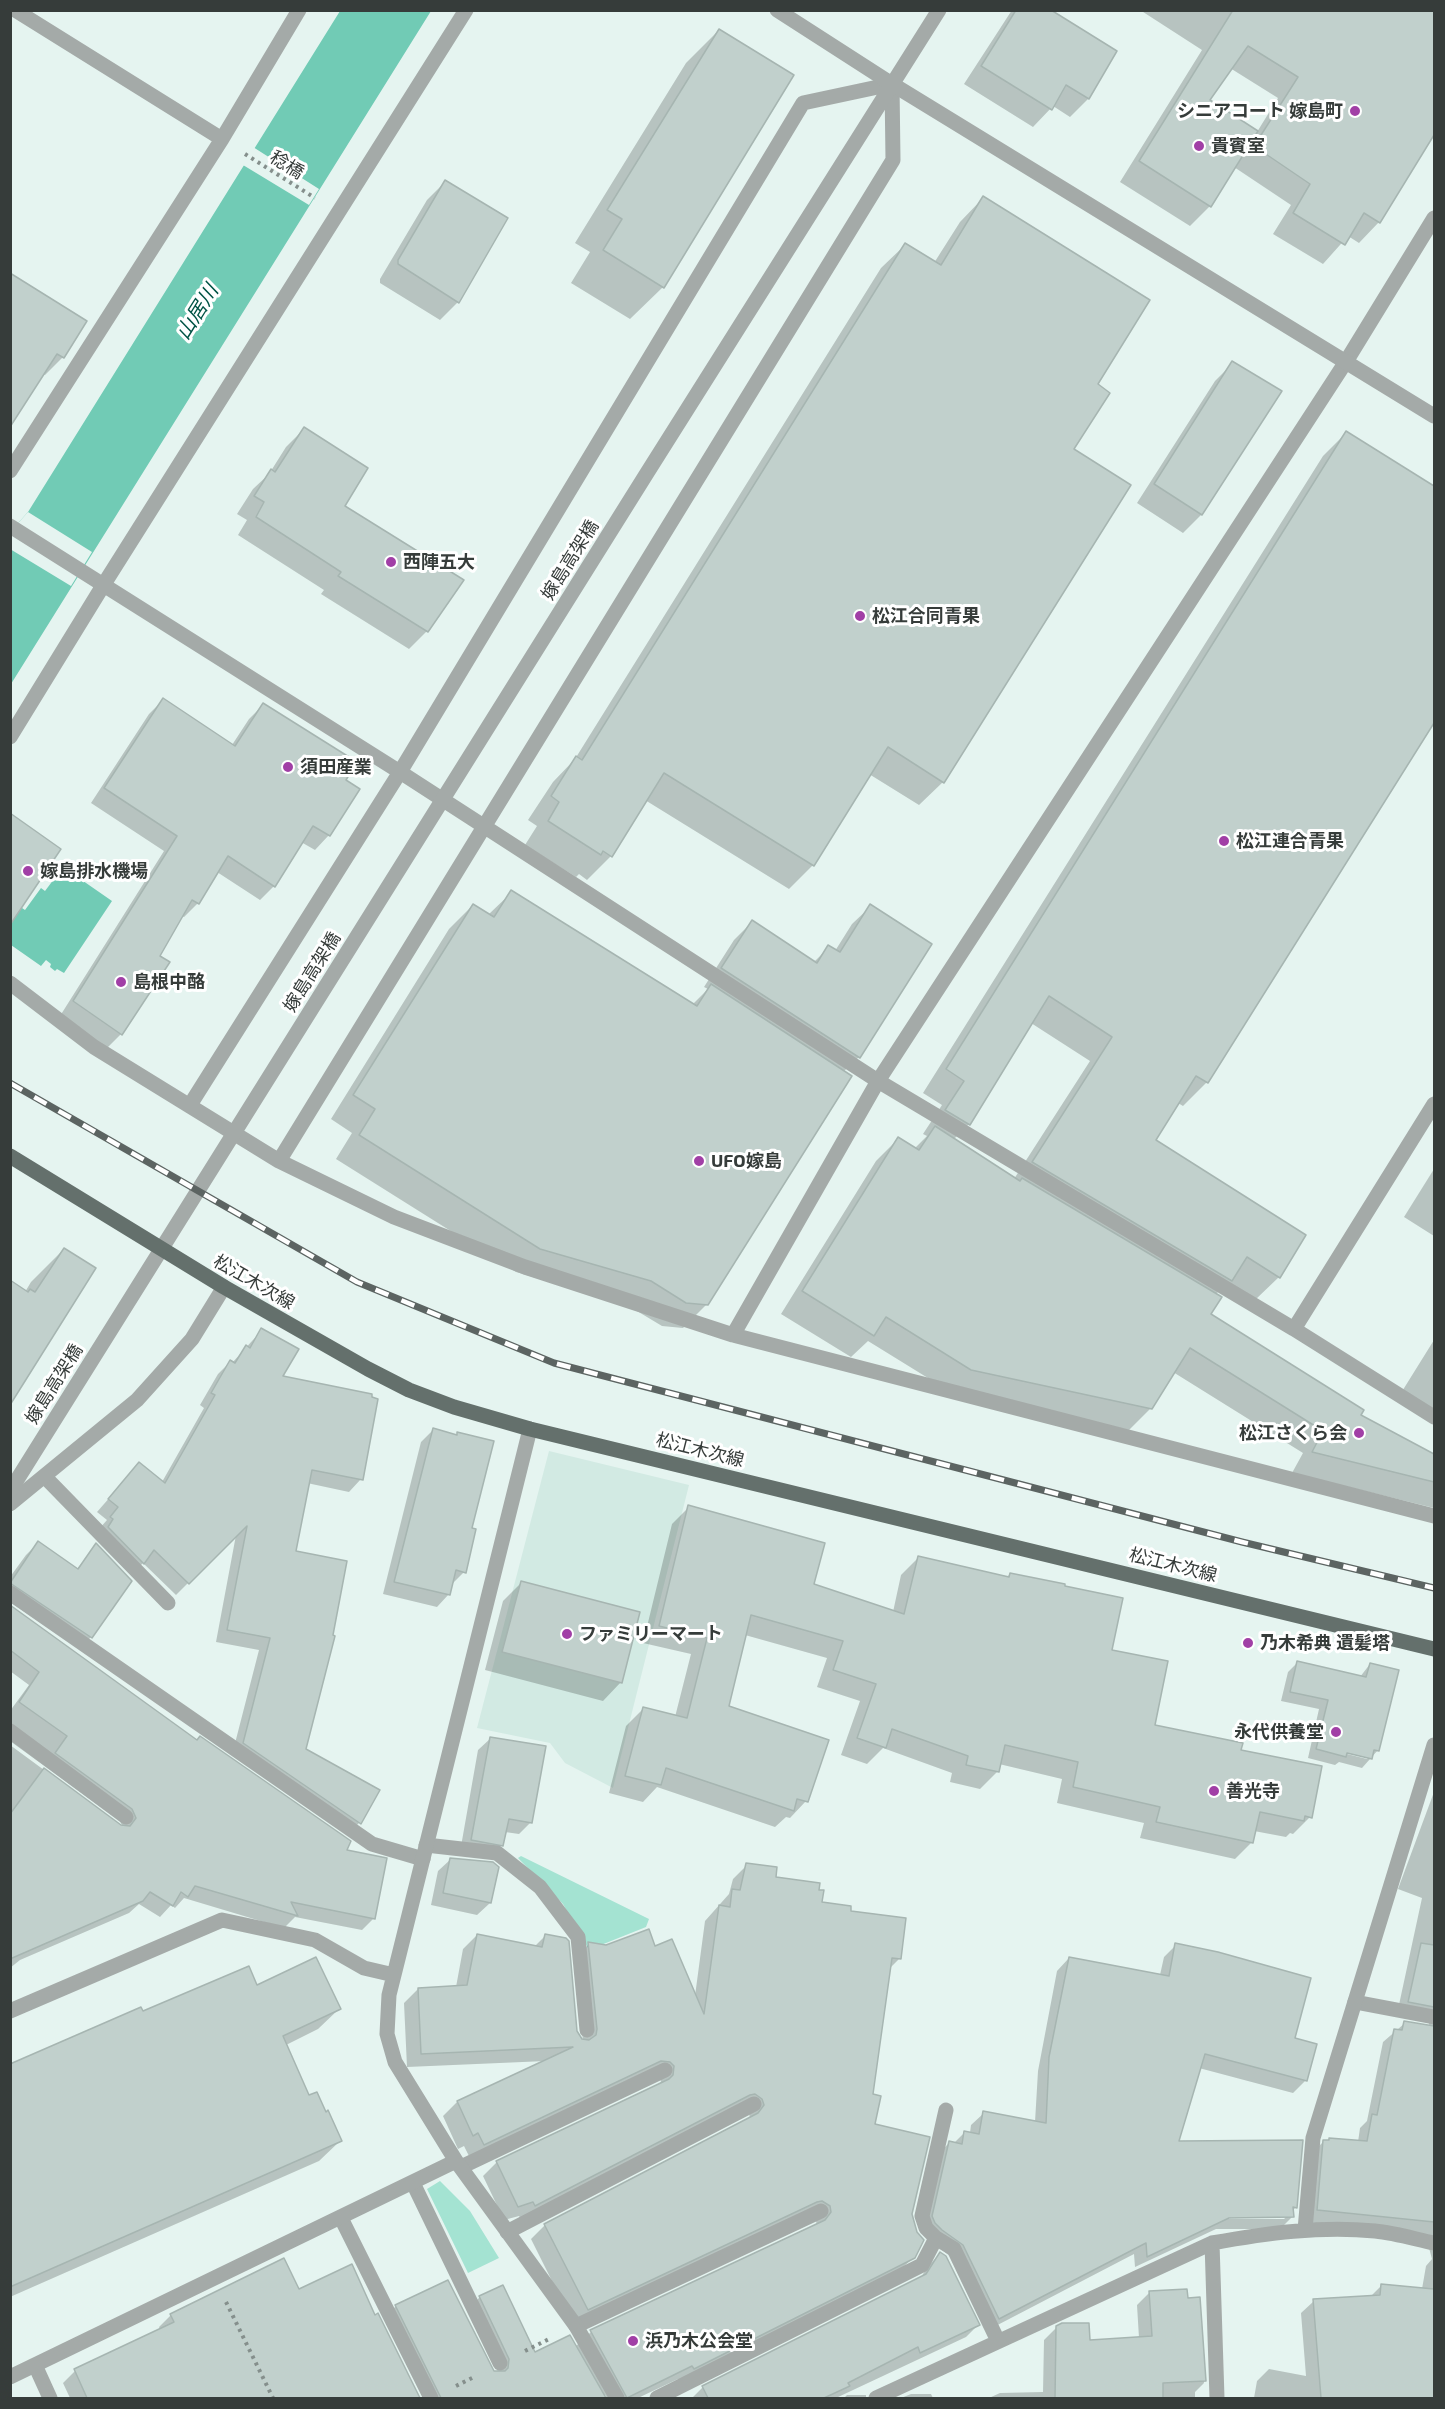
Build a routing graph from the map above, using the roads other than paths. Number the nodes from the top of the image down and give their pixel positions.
1 (15, 10) edge
2 (299, 10) edge
3 (466, 10) edge
4 (777, 10) edge
5 (939, 10) edge
6 (892, 84) junction
7 (222, 139) junction
8 (1434, 218) edge
9 (1347, 360) junction
10 (1434, 416) edge
11 (10, 471) edge
12 (12, 527) edge
13 (104, 584) junction
14 (10, 736) edge
15 (400, 772) junction
16 (485, 828) junction
17 (10, 983) edge
18 (878, 1081) junction
19 (1434, 1104) edge
20 (190, 1105) junction
21 (10, 1156) edge
22 (279, 1161) junction
23 (224, 1287) junction
24 (1294, 1329) junction
25 (733, 1335) junction
26 (1434, 1418) edge
27 (530, 1429) junction
28 (45, 1477) junction
29 (10, 1491) edge
30 (10, 1504) edge
31 (1434, 1516) edge
32 (10, 1593) edge
33 (168, 1603) dead end
34 (1434, 1649) edge
35 (10, 1731) edge
36 (1434, 1745) edge
37 (126, 1817) dead end
38 (425, 1852) junction
39 (394, 1976) junction
40 (1355, 2002) junction
41 (10, 2011) edge
42 (1434, 2018) edge
43 (587, 2030) dead end
44 (665, 2070) dead end
45 (754, 2104) dead end
46 (946, 2110) dead end
47 (459, 2164) junction
48 (413, 2183) junction
49 (821, 2211) dead end
50 (341, 2218) junction
51 (1305, 2230) junction
52 (507, 2232) junction
53 (936, 2238) junction
54 (1434, 2242) edge
55 (1212, 2243) junction
56 (576, 2326) junction
57 (998, 2341) junction
58 (500, 2363) dead end
59 (35, 2365) junction
60 (10, 2377) edge
61 (50, 2398) edge
62 (431, 2398) edge
63 (617, 2398) edge
64 (657, 2398) edge
65 (876, 2398) edge
66 (1217, 2398) edge

1 - 7 street
2 - 7 street
3 - 13 street
4 - 6 street
5 - 6 street, 嫁島高架橋
6 - 9 street
6 - 15 street
6 - 16 street
6 - 29 street, 嫁島高架橋
7 - 11 street
8 - 9 street
9 - 10 street
9 - 18 street
12 - 13 street
13 - 14 street
13 - 15 street
15 - 16 street
15 - 20 street
16 - 18 street
16 - 22 street
17 - 20 street
18 - 24 street
18 - 25 street
19 - 24 street
20 - 22 street
21 - 23 main road, 松江木次線
22 - 25 street
23 - 27 main road, 松江木次線
23 - 28 street
24 - 26 street
25 - 31 street
27 - 34 main road, 松江木次線
27 - 38 street
28 - 30 street
28 - 33 street
32 - 38 street
35 - 37 street
36 - 40 street
38 - 39 street
38 - 43 street
39 - 41 street
39 - 47 street
40 - 42 street
40 - 51 street
44 - 47 street
45 - 52 street
46 - 53 street
47 - 48 street
47 - 52 street
48 - 50 street
48 - 58 street
49 - 56 street
50 - 59 street
50 - 62 street
51 - 54 street
51 - 55 street
52 - 56 street
53 - 57 street
53 - 64 street
55 - 57 street
55 - 66 street
56 - 63 street
57 - 65 street
59 - 60 street
59 - 61 street

